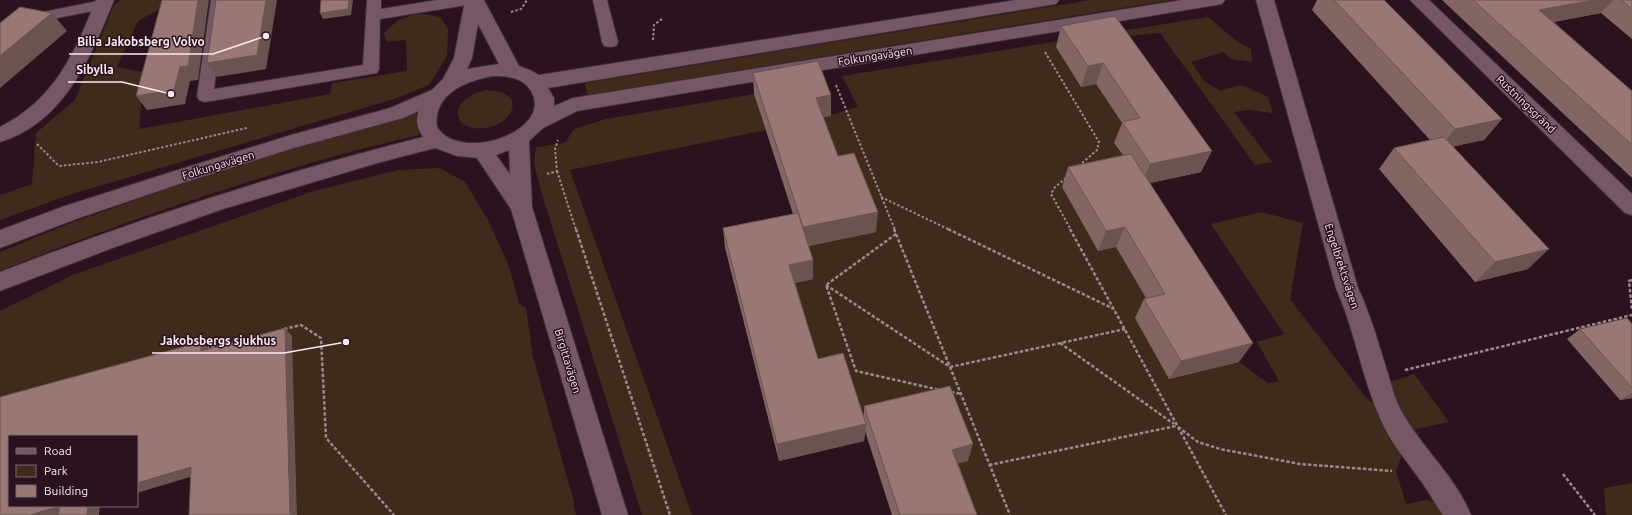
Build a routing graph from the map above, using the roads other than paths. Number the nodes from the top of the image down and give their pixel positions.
1 (218, 0) edge
2 (467, 0) edge
3 (475, 0) edge
4 (600, 0) edge
5 (1050, 0) edge
6 (1216, 0) edge
7 (1265, 0) edge
8 (1419, 0) edge
9 (104, 3) edge
10 (373, 7) edge
11 (0, 30) edge
12 (610, 42) dead end
13 (512, 71) junction
14 (536, 82) junction
15 (444, 89) junction
16 (537, 123) junction
17 (0, 135) edge
18 (519, 139) junction
19 (437, 140) junction
20 (483, 151) junction
21 (521, 207) junction
22 (1632, 207) edge
23 (0, 239) edge
24 (0, 282) edge
25 (615, 515) edge
26 (1458, 515) edge

1 - 10 lane
2 - 10 lane
3 - 13 street
3 - 15 street
4 - 12 lane
5 - 14 street
6 - 16 street, Folkungavägen
7 - 26 street, Engelbrektsvägen
8 - 22 street, Rustningsgränd
9 - 11 lane
9 - 17 street
13 - 14 street
13 - 15 street
14 - 16 street
15 - 19 street
15 - 23 street, Folkungavägen
16 - 18 street
18 - 20 street
18 - 21 street, Birgittavägen
19 - 20 street
19 - 24 street
20 - 21 street, Birgittavägen
21 - 25 street, Birgittavägen

